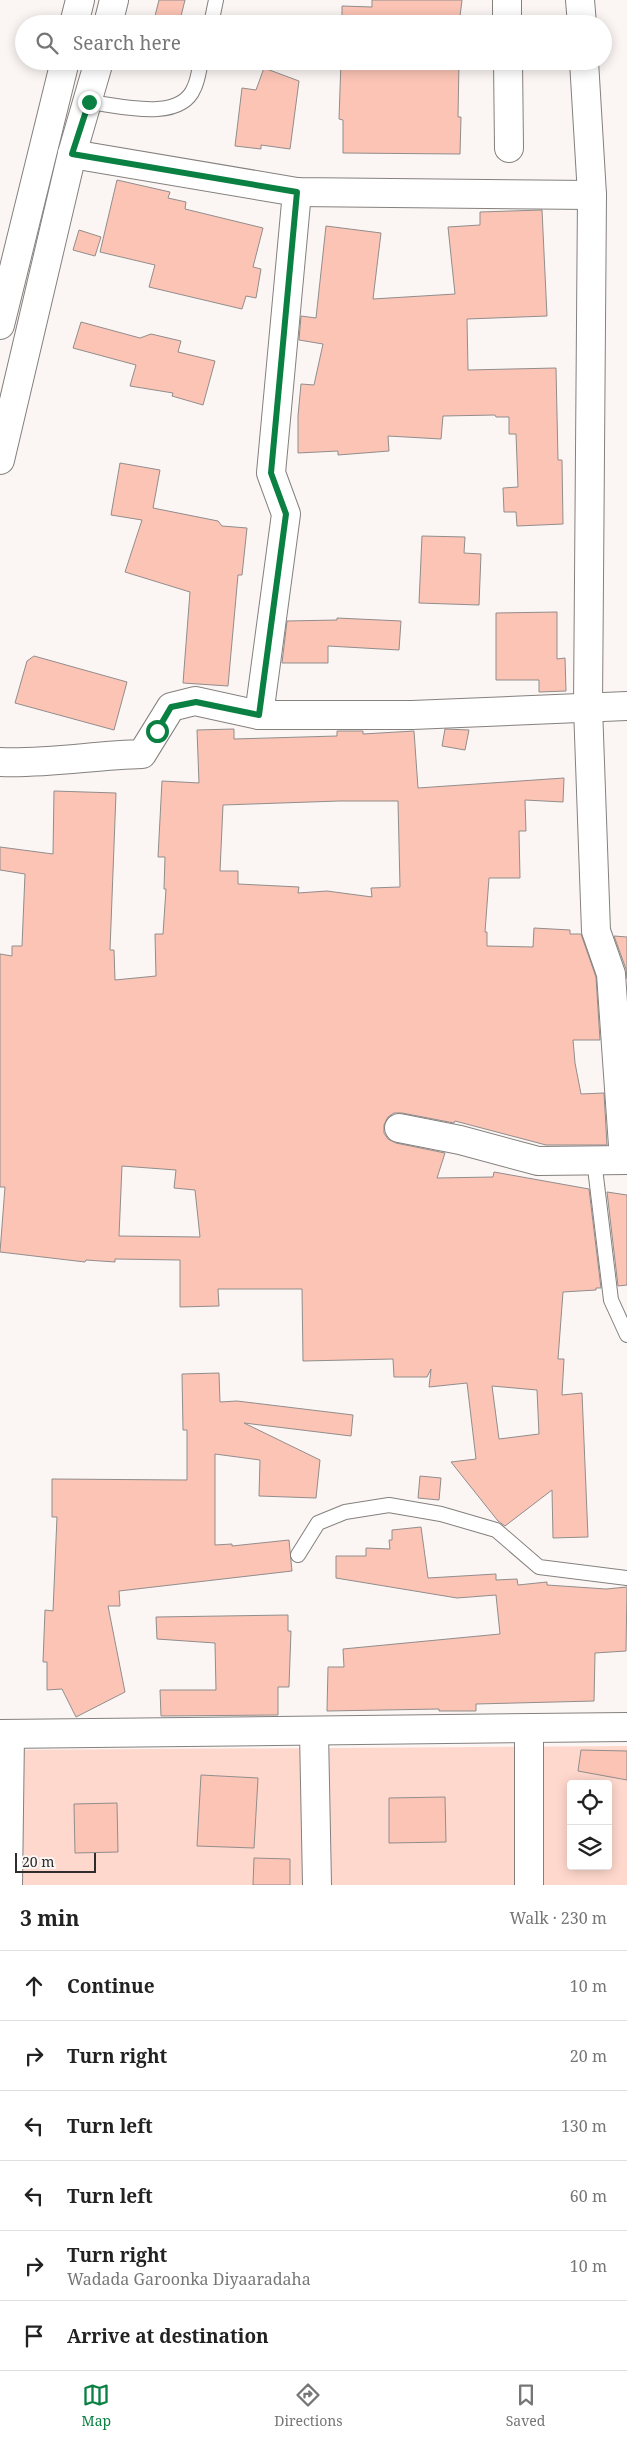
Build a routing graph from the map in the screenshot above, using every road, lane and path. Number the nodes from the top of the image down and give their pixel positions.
1 (80, 0) edge
2 (114, 0) edge
3 (216, 0) edge
4 (507, 0) edge
5 (580, 0) edge
6 (76, 15) edge
7 (110, 15) edge
8 (212, 15) edge
9 (507, 15) edge
10 (581, 15) edge
11 (62, 70) edge
12 (97, 70) edge
13 (199, 70) edge
14 (508, 70) edge
15 (585, 70) edge
16 (89, 102) junction
17 (510, 148) dead end
18 (72, 154) junction
19 (297, 192) junction
20 (592, 195) junction
21 (0, 325) edge
22 (0, 460) edge
23 (627, 706) edge
24 (588, 707) junction
25 (259, 715) junction
26 (0, 762) edge
27 (399, 1128) dead end
28 (594, 1160) junction
29 (625, 1160) edge
30 (627, 1335) edge
31 (298, 1555) dead end
32 (627, 1578) edge
33 (627, 1727) edge
34 (529, 1729) junction
35 (314, 1732) junction
36 (5, 1734) edge
37 (8, 1885) edge
38 (317, 1885) edge
39 (528, 1885) edge

1 - 6 street
2 - 7 street
3 - 8 lane
4 - 9 street
5 - 10 street
11 - 21 street
12 - 16 street
13 - 16 lane
14 - 17 street
15 - 20 street
16 - 18 street
18 - 19 street
18 - 22 street
19 - 20 street
19 - 25 street
20 - 24 street
23 - 24 street
24 - 25 street
24 - 29 street
25 - 26 street
27 - 28 street
28 - 29 street
28 - 30 lane
31 - 32 lane
33 - 34 street
34 - 35 street
34 - 39 street
35 - 36 street
35 - 38 street
36 - 37 street

